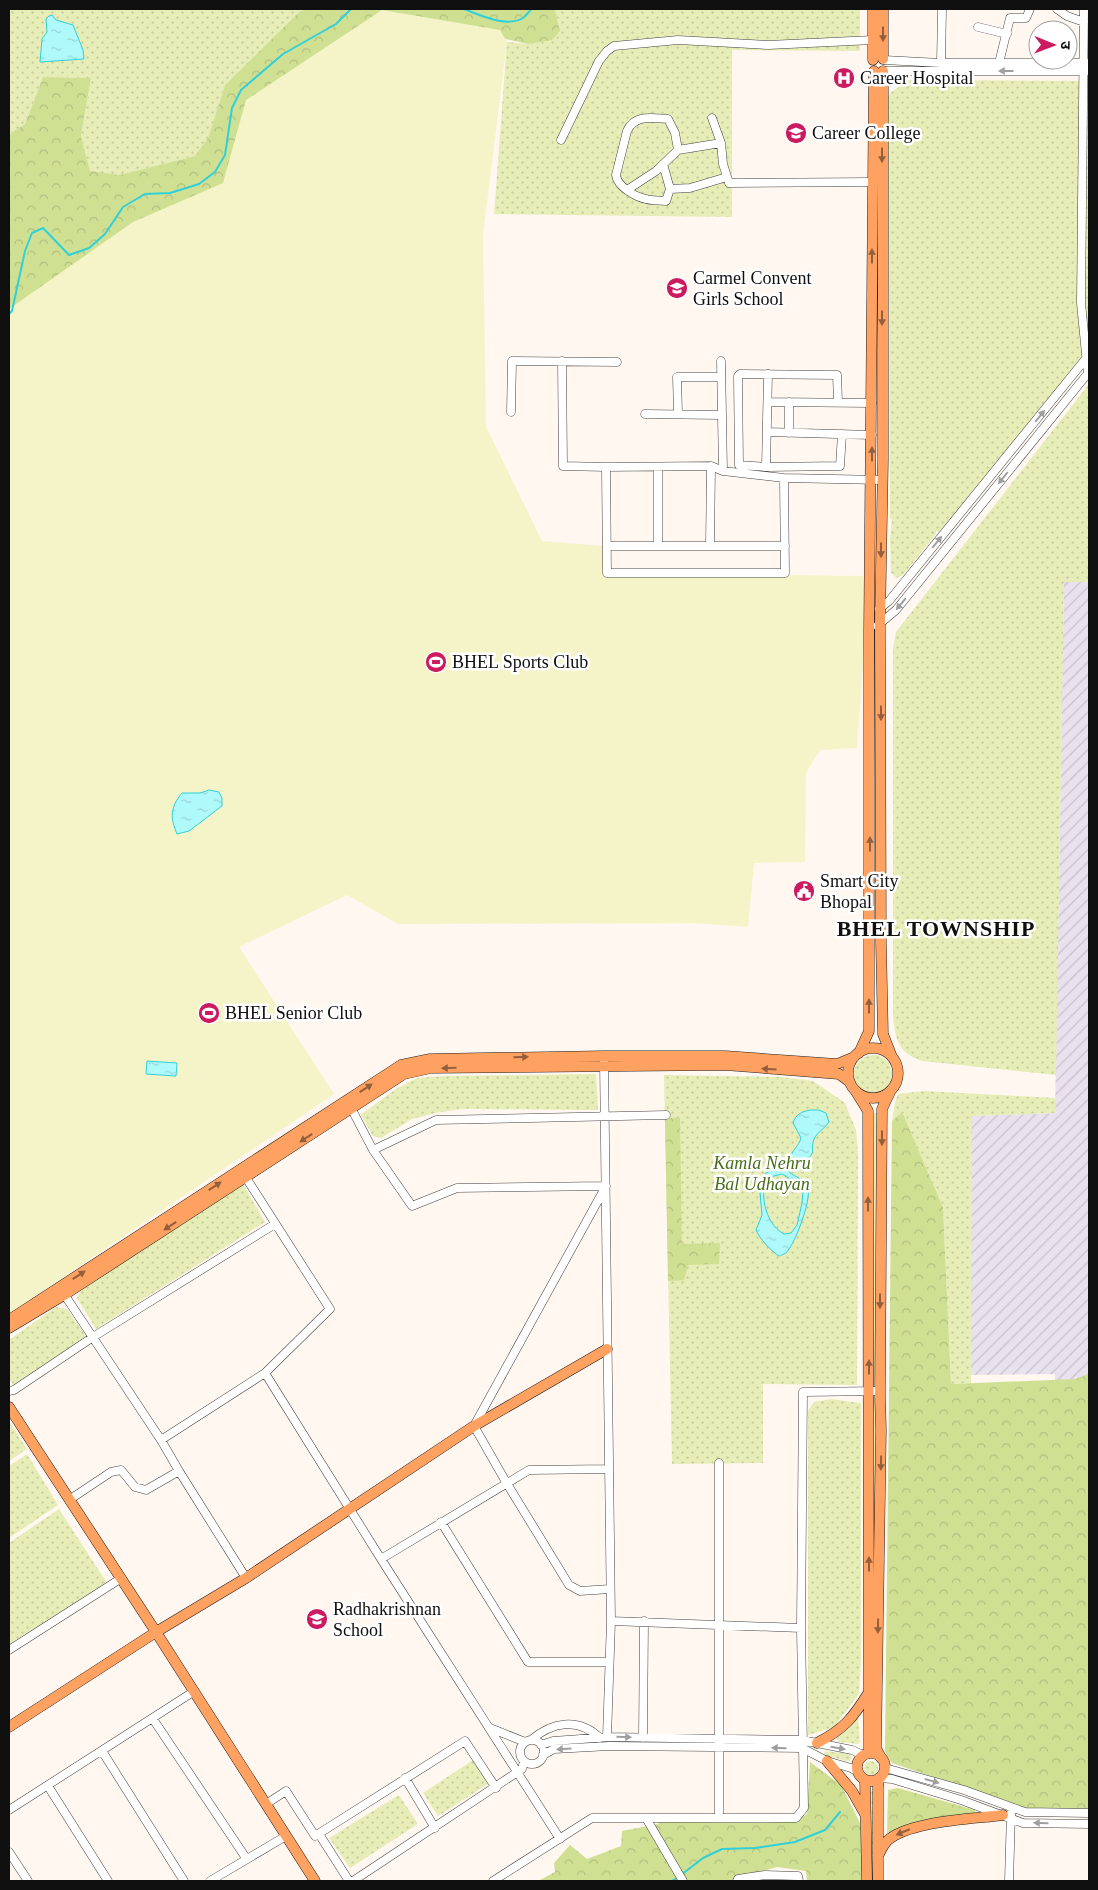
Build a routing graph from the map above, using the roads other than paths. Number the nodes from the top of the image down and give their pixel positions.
1 (873, 9) edge
2 (883, 9) edge
3 (942, 9) edge
4 (1030, 9) edge
5 (1057, 9) edge
6 (1084, 9) edge
7 (1084, 22) junction
8 (978, 27) dead end
9 (1007, 34) junction
10 (873, 40) junction
11 (941, 63) junction
12 (999, 63) junction
13 (880, 65) junction
14 (1086, 67) edge
15 (712, 118) dead end
16 (562, 140) dead end
17 (721, 143) junction
18 (678, 150) junction
19 (663, 164) junction
20 (728, 177) junction
21 (872, 182) junction
22 (670, 189) junction
23 (627, 190) junction
24 (877, 353) junction
25 (1088, 357) edge
26 (562, 361) junction
27 (721, 361) dead end
28 (617, 362) dead end
29 (1089, 373) edge
30 (768, 374) junction
31 (721, 377) junction
32 (768, 402) junction
33 (789, 402) junction
34 (838, 402) junction
35 (872, 403) junction
36 (511, 412) dead end
37 (645, 414) dead end
38 (678, 414) junction
39 (722, 415) junction
40 (767, 432) junction
41 (789, 433) junction
42 (842, 434) junction
43 (872, 435) junction
44 (658, 466) junction
45 (711, 466) junction
46 (606, 467) junction
47 (766, 467) junction
48 (724, 472) junction
49 (784, 478) junction
50 (876, 480) junction
51 (876, 529) junction
52 (607, 546) junction
53 (658, 546) junction
54 (710, 546) junction
55 (785, 546) junction
56 (881, 608) junction
57 (870, 616) junction
58 (880, 623) junction
59 (869, 632) junction
60 (857, 1055) junction
61 (892, 1056) junction
62 (604, 1062) junction
63 (788, 1066) junction
64 (852, 1086) junction
65 (890, 1092) junction
66 (349, 1104) junction
67 (666, 1115) dead end
68 (605, 1116) junction
69 (374, 1150) junction
70 (244, 1173) junction
71 (606, 1186) junction
72 (275, 1224) junction
73 (62, 1291) junction
74 (9, 1320) edge
75 (9, 1328) edge
76 (93, 1337) junction
77 (607, 1349) junction
78 (265, 1373) junction
79 (9, 1391) edge
80 (869, 1391) junction
81 (880, 1391) junction
82 (9, 1407) edge
83 (474, 1426) junction
84 (161, 1440) junction
85 (719, 1463) dead end
86 (609, 1469) junction
87 (179, 1471) junction
88 (506, 1482) junction
89 (68, 1500) junction
90 (350, 1510) junction
91 (441, 1522) junction
92 (380, 1559) junction
93 (246, 1578) junction
94 (120, 1579) junction
95 (610, 1589) junction
96 (611, 1621) junction
97 (644, 1621) junction
98 (719, 1624) junction
99 (801, 1628) junction
100 (156, 1632) junction
101 (9, 1650) edge
102 (609, 1662) junction
103 (193, 1692) junction
104 (869, 1692) junction
105 (153, 1719) junction
106 (9, 1726) edge
107 (490, 1728) junction
108 (604, 1738) junction
109 (643, 1738) junction
110 (528, 1741) junction
111 (720, 1743) junction
112 (818, 1743) junction
113 (802, 1744) junction
114 (541, 1745) junction
115 (102, 1752) junction
116 (866, 1754) junction
117 (543, 1755) junction
118 (881, 1758) junction
119 (524, 1761) junction
120 (827, 1761) junction
121 (858, 1772) junction
122 (517, 1773) junction
123 (882, 1775) junction
124 (405, 1778) junction
125 (865, 1780) junction
126 (48, 1786) junction
127 (496, 1788) junction
128 (266, 1804) junction
129 (1013, 1808) junction
130 (9, 1810) edge
131 (1089, 1813) edge
132 (1006, 1817) junction
133 (646, 1818) junction
134 (719, 1818) junction
135 (867, 1818) junction
136 (1089, 1824) edge
137 (435, 1828) junction
138 (319, 1834) junction
139 (286, 1836) junction
140 (560, 1839) junction
141 (9, 1852) edge
142 (879, 1854) junction
143 (246, 1858) junction
144 (765, 1878) edge
145 (682, 1880) edge
146 (28, 1881) edge
147 (108, 1881) edge
148 (184, 1881) edge
149 (210, 1881) edge
150 (315, 1881) edge
151 (349, 1881) edge
152 (353, 1881) edge
153 (493, 1881) edge
154 (738, 1881) edge
155 (799, 1881) edge
156 (867, 1881) edge
157 (878, 1881) edge
158 (1009, 1881) edge

1 - 10 main road
2 -> 13 main road
3 - 11 street
4 - 9 street
5 - 7 street
6 - 7 street
7 - 14 street
8 - 9 street
9 - 12 street
10 - 13 main road
10 - 16 street
11 - 12 street
11 - 13 street
12 - 14 street
14 -> 13 street
13 - 21 main road
13 -> 24 main road
14 - 25 street
15 - 17 street
17 - 18 street
17 - 20 street
18 - 19 street
18 - 23 street
19 - 22 street
19 - 23 street
20 - 21 street
20 - 22 street
24 -> 21 main road
22 - 23 street
24 - 35 main road
24 - 50 main road
25 - 29 street
56 -> 25 street
26 - 28 street
26 - 36 street
26 - 46 street
27 - 31 street
29 -> 58 street
30 - 32 street
30 - 34 street
30 - 47 street
31 - 38 street
31 - 39 street
32 - 33 street
32 - 40 street
33 - 34 street
33 - 41 street
34 - 35 street
35 - 43 main road
37 - 38 street
38 - 39 street
39 - 48 street
40 - 41 street
40 - 47 street
41 - 42 street
42 - 43 street
42 - 47 street
50 -> 43 main road
44 - 45 street
44 - 46 street
44 - 53 street
45 - 48 street
45 - 54 street
46 - 52 street
48 - 49 street
49 - 50 street
49 - 55 street
50 - 51 main road
51 -> 56 main road
51 - 57 main road
52 - 53 street
52 - 55 street
53 - 54 street
54 - 55 street
56 - 57 street
56 - 58 main road
57 - 59 main road
58 - 59 street
58 -> 61 main road
60 -> 59 main road
60 - 61 main road
60 - 63 main road
60 - 64 main road
61 - 65 main road
62 - 63 main road
62 - 66 main road
62 - 68 street
63 - 64 main road
64 - 65 main road
80 -> 64 main road
65 -> 81 main road
66 - 69 street
66 - 70 main road
67 - 68 street
68 - 69 street
68 - 71 street
69 - 71 street
70 - 72 street
70 - 73 main road
71 - 77 street
71 - 83 street
72 - 76 street
72 - 78 street
73 - 74 main road
73 - 75 main road
73 - 76 street
76 - 79 street
76 - 84 street
77 - 83 main road
77 - 86 street
78 - 84 street
78 - 90 street
80 - 81 street
80 - 99 street
104 -> 80 main road
81 -> 118 main road
82 - 89 main road
83 - 88 street
83 - 90 main road
84 - 87 street
85 - 98 street
86 - 88 street
86 - 95 street
87 - 89 street
87 - 93 street
88 - 91 street
88 - 95 street
89 - 94 main road
90 - 92 street
90 - 93 main road
91 - 92 street
91 - 102 street
92 - 107 street
93 - 100 main road
94 - 100 main road
94 - 101 street
95 - 96 street
96 - 97 street
96 - 102 street
97 - 98 street
97 - 109 street
98 - 99 street
98 - 111 street
99 - 113 street
100 - 103 main road
100 - 106 main road
102 - 108 street
103 - 105 street
103 - 128 main road
104 - 112 main road
104 - 116 main road
105 - 115 street
105 - 143 street
107 - 110 street
107 - 122 street
108 -> 109 street
108 - 110 street
108 - 114 street
109 - 111 street
110 - 114 street
110 - 119 street
111 - 113 street
111 -> 117 street
111 - 134 street
112 - 113 street
112 -> 116 street
113 - 120 street
113 - 134 street
114 - 117 street
115 - 126 street
115 - 148 street
116 - 118 main road
116 - 121 main road
117 - 119 street
118 - 123 main road
119 - 122 street
120 - 121 street
120 - 135 main road
121 - 125 main road
122 - 127 street
122 - 140 street
123 - 125 main road
123 -> 129 street
123 - 132 street
123 - 142 main road
124 - 127 street
124 - 137 street
124 - 138 street
125 - 135 main road
126 - 130 street
126 - 147 street
127 - 137 street
128 - 138 street
128 - 139 main road
129 - 131 street
129 - 132 street
136 -> 132 street
132 -> 142 main road
132 - 158 street
133 - 134 street
133 - 140 street
133 - 145 street
135 - 156 main road
137 - 152 street
138 - 151 street
139 - 143 street
139 - 150 main road
140 - 153 street
141 - 146 street
142 - 157 main road
143 - 149 street
144 - 154 street
144 - 155 street

